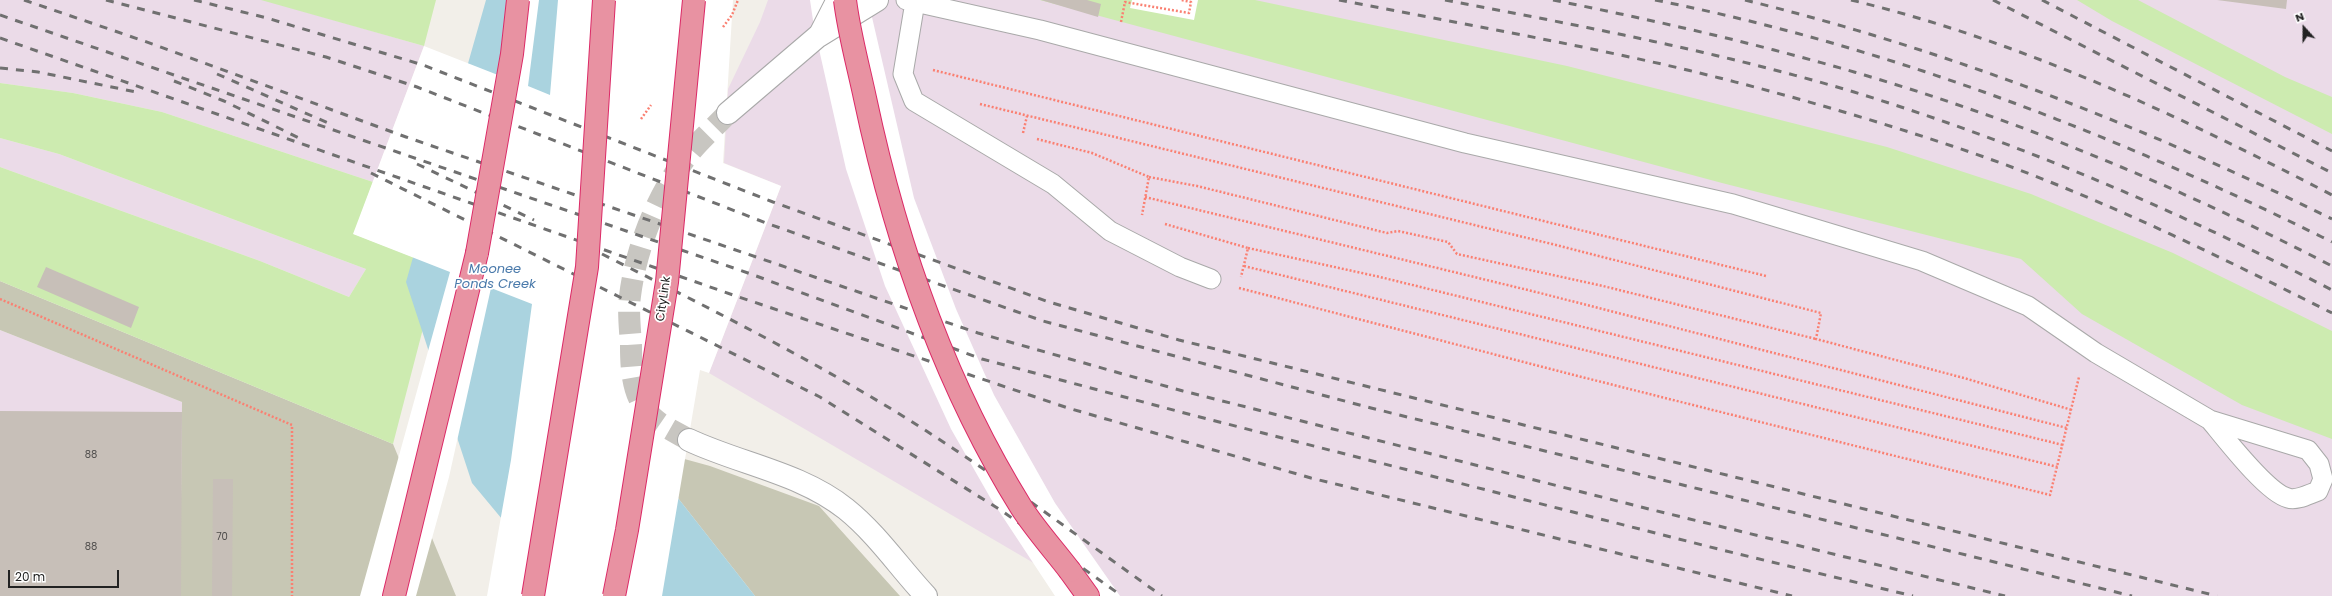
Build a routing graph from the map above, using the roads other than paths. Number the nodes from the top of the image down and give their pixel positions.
1 (518, 0) edge
2 (604, 0) edge
3 (694, 0) edge
4 (836, 0) edge
5 (845, 0) edge
6 (877, 0) edge
7 (911, 1) edge
8 (817, 37) junction
9 (728, 113) tunnel mouth
10 (1211, 279) dead end
11 (2210, 420) junction
12 (689, 440) tunnel mouth
13 (394, 596) edge
14 (533, 596) edge
15 (614, 596) edge
16 (926, 596) edge
17 (1088, 596) edge

1 - 13 highway, bridge
2 - 14 highway, bridge
3 - 15 highway, CityLink, bridge
4 - 8 lane
5 - 17 highway, bridge
6 - 8 street
7 - 10 lane
7 - 11 lane
8 - 9 street
11 - 11 lane
12 - 16 street

